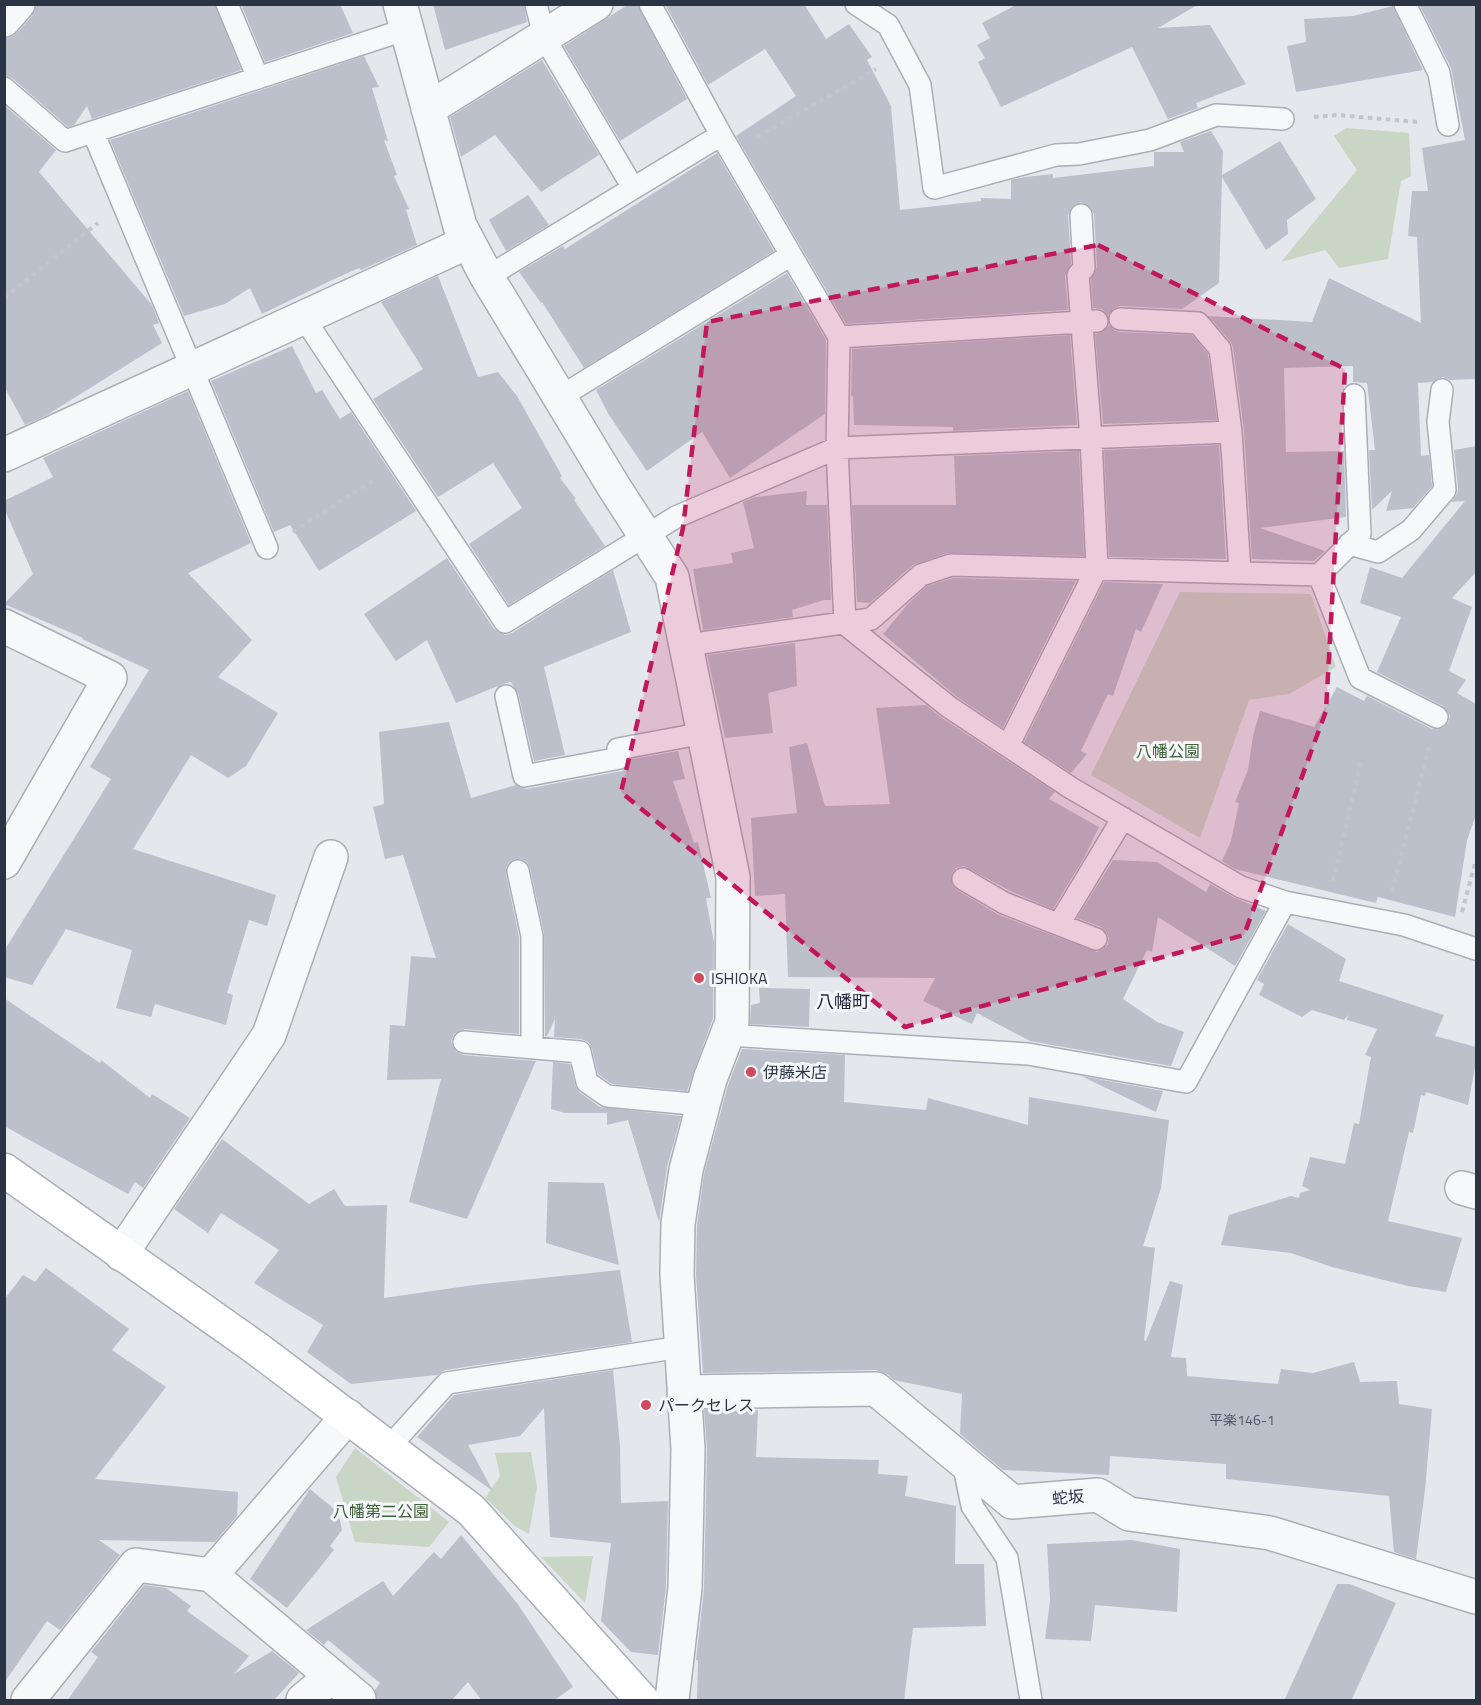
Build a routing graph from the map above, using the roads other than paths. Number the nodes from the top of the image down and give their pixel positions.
1 (18, 4) edge
2 (227, 4) edge
3 (536, 4) edge
4 (596, 4) edge
5 (650, 4) edge
6 (856, 4) edge
7 (1405, 4) edge
8 (403, 17) edge
9 (4, 20) edge
10 (544, 37) junction
11 (258, 78) junction
12 (4, 88) edge
13 (428, 109) junction
14 (1283, 119) road end
15 (1448, 125) road end
16 (93, 132) junction
17 (726, 144) junction
18 (633, 188) junction
19 (1081, 214) dead end
20 (468, 242) junction
21 (791, 255) junction
22 (487, 277) junction
23 (304, 318) junction
24 (1120, 319) dead end
25 (1089, 321) junction
26 (839, 337) junction
27 (191, 370) junction
28 (1442, 390) dead end
29 (1354, 395) dead end
30 (560, 397) junction
31 (1231, 432) junction
32 (1090, 438) junction
33 (837, 448) junction
34 (4, 455) edge
35 (645, 535) junction
36 (1349, 544) junction
37 (267, 548) road end
38 (1097, 568) junction
39 (1240, 572) junction
40 (1319, 575) junction
41 (845, 624) junction
42 (4, 626) edge
43 (687, 645) junction
44 (506, 696) dead end
45 (1437, 717) road end
46 (704, 733) junction
47 (1008, 746) junction
48 (1123, 818) junction
49 (331, 857) dead end
50 (4, 862) edge
51 (518, 871) dead end
52 (963, 879) dead end
53 (1285, 902) junction
54 (1059, 924) junction
55 (1096, 939) dead end
56 (1476, 949) edge
57 (727, 1035) junction
58 (464, 1042) dead end
59 (532, 1048) junction
60 (703, 1105) junction
61 (4, 1170) edge
62 (121, 1254) junction
63 (681, 1347) junction
64 (684, 1392) junction
65 (348, 1416) junction
66 (389, 1447) junction
67 (963, 1462) junction
68 (211, 1575) junction
69 (1476, 1597) edge
70 (332, 1676) junction
71 (359, 1699) dead end
72 (28, 1701) edge
73 (303, 1701) edge
74 (642, 1701) edge
75 (672, 1701) edge
76 (1031, 1701) edge

1 - 9 street
2 - 11 lane
3 - 10 lane
4 - 10 street
5 - 17 lane
6 - 14 lane
7 - 15 lane
8 - 11 lane
8 - 13 street
10 - 13 street
10 - 18 lane
11 - 16 lane
12 - 16 lane
13 - 20 street
16 - 27 lane
17 - 18 lane
17 - 21 lane
18 - 22 lane
19 - 25 lane
20 - 22 street
20 - 23 street
21 - 26 lane
21 - 30 lane
22 - 30 street
23 - 27 street
23 - 35 lane
24 - 31 lane
25 - 26 lane
25 - 32 lane
26 - 33 lane
27 - 34 street
27 - 37 lane
28 - 36 lane
29 - 36 lane
30 - 35 street
31 - 32 lane
31 - 39 lane
32 - 33 lane
32 - 38 lane
33 - 35 lane
33 - 41 lane
35 - 43 street
36 - 40 lane
38 - 39 lane
38 - 41 lane
38 - 47 lane
39 - 40 lane
40 - 45 lane
41 - 43 lane
41 - 47 lane
42 - 50 street
43 - 46 street
44 - 46 lane
46 - 57 street
47 - 48 lane
48 - 53 lane
48 - 54 lane
49 - 62 street
51 - 59 lane
52 - 54 lane
53 - 56 lane
53 - 57 lane
54 - 55 lane
57 - 60 street
58 - 59 lane
59 - 60 lane
60 - 63 street
61 - 62 street
62 - 65 street
63 - 64 street
63 - 66 lane
64 - 67 street, 蛇坂
64 - 75 street
65 - 66 street
65 - 68 street
66 - 74 street
67 - 69 street, 蛇坂
67 - 76 lane
68 - 70 street
68 - 72 street
70 - 71 street
70 - 73 street

